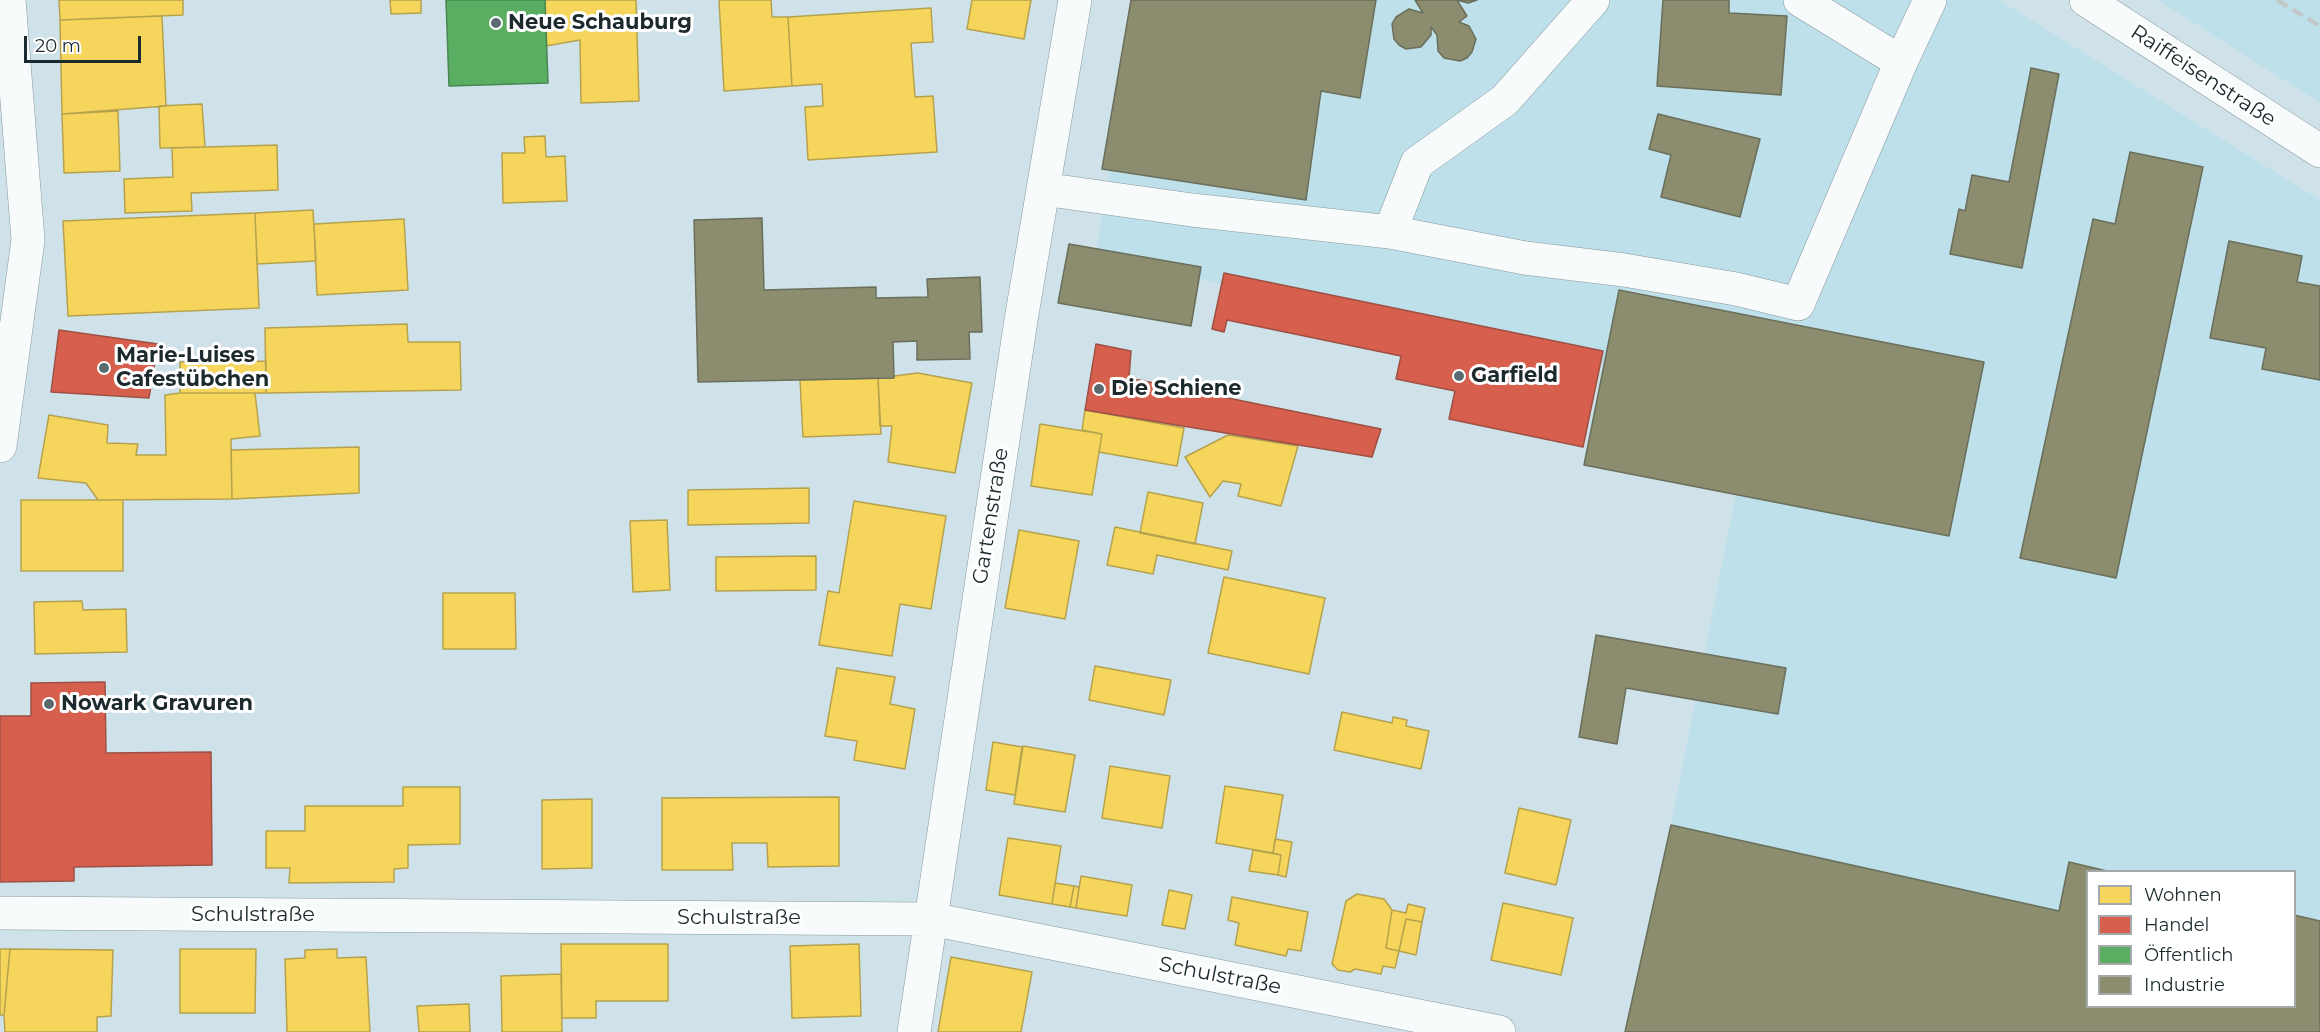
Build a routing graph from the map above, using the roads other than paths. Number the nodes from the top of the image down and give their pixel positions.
1 (9, 0) edge
2 (1075, 0) edge
3 (1593, 0) edge
4 (1800, 0) edge
5 (1930, 0) edge
6 (2086, 0) edge
7 (1901, 62) junction
8 (2320, 151) edge
9 (1043, 189) junction
10 (1390, 232) junction
11 (0, 446) edge
12 (0, 913) edge
13 (931, 919) junction
14 (1467, 1028) edge
15 (914, 1032) edge
16 (1499, 1032) edge

1 - 11 street
2 - 9 street, Gartenstraße
3 - 10 street
4 - 7 street
5 - 7 street
6 - 8 street, Raiffeisenstraße
7 - 10 street
9 - 10 street
9 - 13 street, Gartenstraße
12 - 13 street, Schulstraße
13 - 14 street, Schulstraße
13 - 15 street, Gartenstraße
14 - 16 street, Schulstraße

